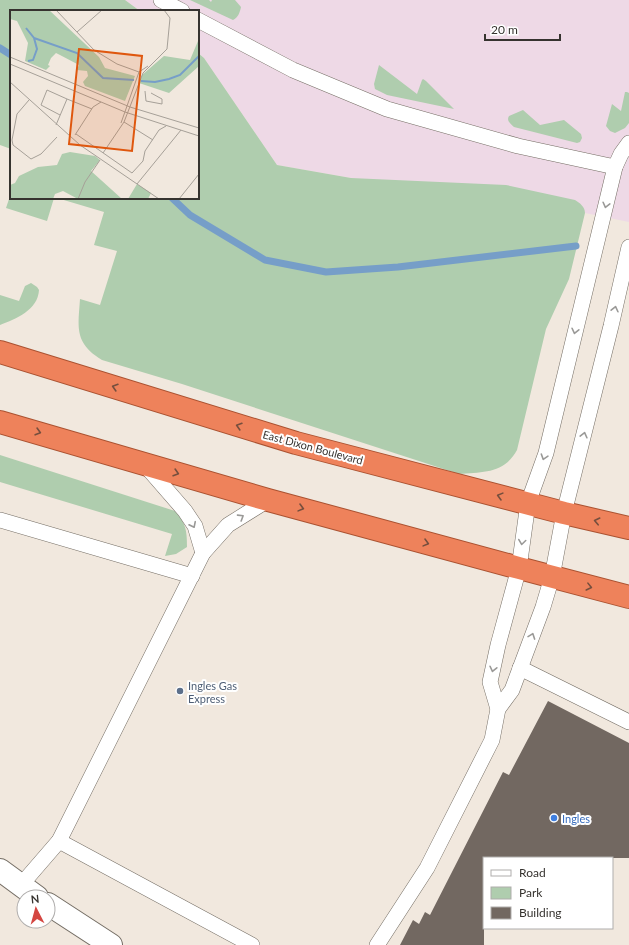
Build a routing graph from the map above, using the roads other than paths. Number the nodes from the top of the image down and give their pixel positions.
1 (161, 0) edge
2 (180, 10) edge
3 (199, 21) edge
4 (629, 143) edge
5 (615, 167) junction
6 (629, 247) edge
7 (0, 352) edge
8 (0, 422) edge
9 (143, 462) junction
10 (268, 500) junction
11 (528, 504) junction
12 (564, 513) junction
13 (0, 520) edge
14 (629, 528) edge
15 (202, 553) junction
16 (519, 568) junction
17 (192, 576) junction
18 (552, 577) junction
19 (629, 597) edge
20 (520, 668) junction
21 (498, 709) junction
22 (629, 722) edge
23 (60, 841) junction
24 (0, 870) edge
25 (26, 889) edge
26 (30, 889) edge
27 (56, 909) edge
28 (111, 945) edge
29 (252, 945) edge
30 (377, 945) edge

1 - 2 lane
3 - 5 lane
4 - 5 lane
5 -> 11 lane
12 -> 6 lane
11 -> 7 highway, East Dixon Boulevard
8 -> 9 highway
9 -> 10 highway
9 -> 15 lane
15 -> 10 lane
10 -> 16 highway
11 - 12 highway, East Dixon Boulevard
11 -> 16 lane
14 -> 12 highway, East Dixon Boulevard
12 - 18 lane
13 - 17 lane
15 - 17 lane
16 - 18 highway
16 -> 21 lane
17 - 23 lane
18 -> 19 highway
20 -> 18 lane
20 - 21 lane
20 - 22 lane
21 - 30 lane
23 - 26 lane
23 - 29 lane
24 - 25 main road
27 - 28 main road

